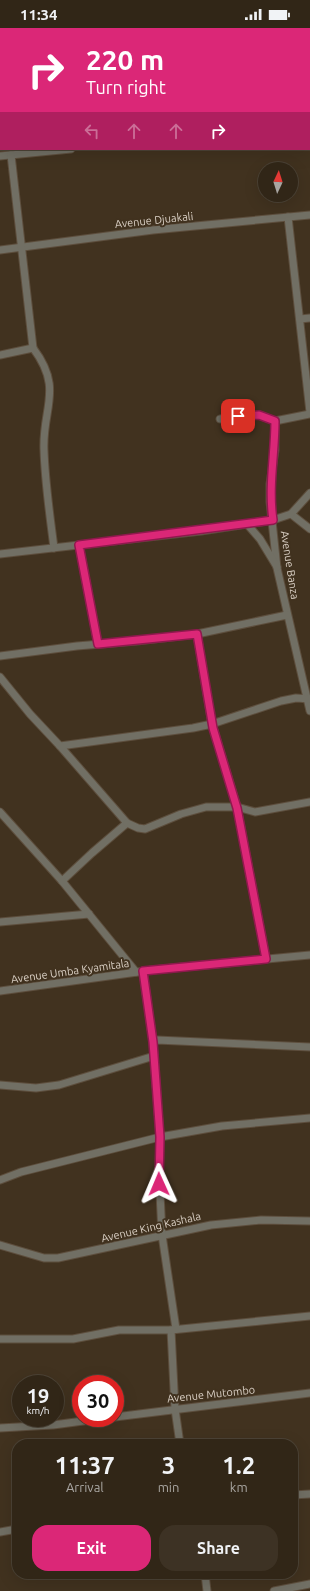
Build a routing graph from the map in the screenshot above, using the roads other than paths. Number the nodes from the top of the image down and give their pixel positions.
1 (61, 150) edge
2 (11, 155) junction
3 (0, 156) edge
4 (310, 215) edge
5 (288, 217) junction
6 (22, 248) junction
7 (0, 250) edge
8 (310, 318) edge
9 (300, 319) junction
10 (33, 348) junction
11 (0, 355) edge
12 (310, 413) edge
13 (220, 419) dead end
14 (275, 421) junction
15 (310, 493) edge
16 (291, 514) junction
17 (273, 520) junction
18 (247, 524) junction
19 (310, 529) edge
20 (79, 545) junction
21 (54, 548) junction
22 (0, 554) edge
23 (277, 568) junction
24 (287, 615) junction
25 (197, 634) junction
26 (98, 644) junction
27 (0, 656) edge
28 (0, 677) edge
29 (308, 699) edge
30 (310, 711) edge
31 (212, 724) junction
32 (60, 746) junction
33 (310, 802) edge
34 (237, 808) junction
35 (0, 812) edge
36 (127, 823) junction
37 (62, 881) junction
38 (89, 914) junction
39 (0, 922) edge
40 (310, 955) edge
41 (266, 959) junction
42 (140, 972) junction
43 (0, 991) edge
44 (153, 1042) junction
45 (310, 1048) edge
46 (154, 1056) junction
47 (0, 1085) edge
48 (310, 1118) edge
49 (160, 1137) junction
50 (0, 1180) edge
51 (310, 1221) edge
52 (162, 1236) junction
53 (0, 1245) edge
54 (310, 1316) edge
55 (174, 1330) junction
56 (0, 1339) edge
57 (310, 1393) edge
58 (175, 1409) junction
59 (124, 1416) edge
60 (72, 1422) edge
61 (0, 1428) edge
62 (179, 1439) edge
63 (310, 1494) edge
64 (298, 1495) edge
65 (12, 1530) edge
66 (0, 1532) edge
67 (206, 1579) edge
68 (310, 1584) edge
69 (207, 1591) edge
70 (274, 1591) edge

1 - 2 street
2 - 3 street
2 - 6 street
4 - 5 street, Avenue Djuakali
5 - 6 street, Avenue Djuakali
5 - 9 street
6 - 7 street, Avenue Djuakali
6 - 10 street
8 - 9 street
9 - 12 street
10 - 11 street
10 - 21 street
12 - 14 street
13 - 14 street
14 - 17 street, Avenue Banza
15 - 16 street
16 - 17 street
16 - 19 street
17 - 18 street
17 - 23 street, Avenue Banza
18 - 20 street
18 - 23 street
20 - 21 street
20 - 26 street
21 - 22 street
23 - 24 street, Avenue Banza
24 - 25 street
24 - 29 street, Avenue Banza
25 - 26 street
25 - 31 street
26 - 27 street
28 - 32 street
29 - 30 street, Avenue Banza
29 - 31 street
31 - 32 street
31 - 34 street
32 - 36 street
33 - 34 street
34 - 36 street
34 - 41 street
35 - 37 street
36 - 37 street
37 - 38 street
38 - 39 street
38 - 42 street
40 - 41 street, Avenue Umba Kyamitala
41 - 42 street, Avenue Umba Kyamitala
42 - 43 street, Avenue Umba Kyamitala
42 - 44 street
44 - 45 street
44 - 46 street
46 - 47 street
46 - 49 street
48 - 49 street
49 - 50 street
49 - 52 street
51 - 52 street, Avenue King Kashala
52 - 53 street, Avenue King Kashala
52 - 55 street
54 - 55 street
55 - 56 street
55 - 58 street
57 - 58 street, Avenue Mutombo
58 - 59 street, Avenue Mutombo
58 - 62 street
60 - 61 street
63 - 64 street
65 - 66 street
67 - 69 street
68 - 70 street

